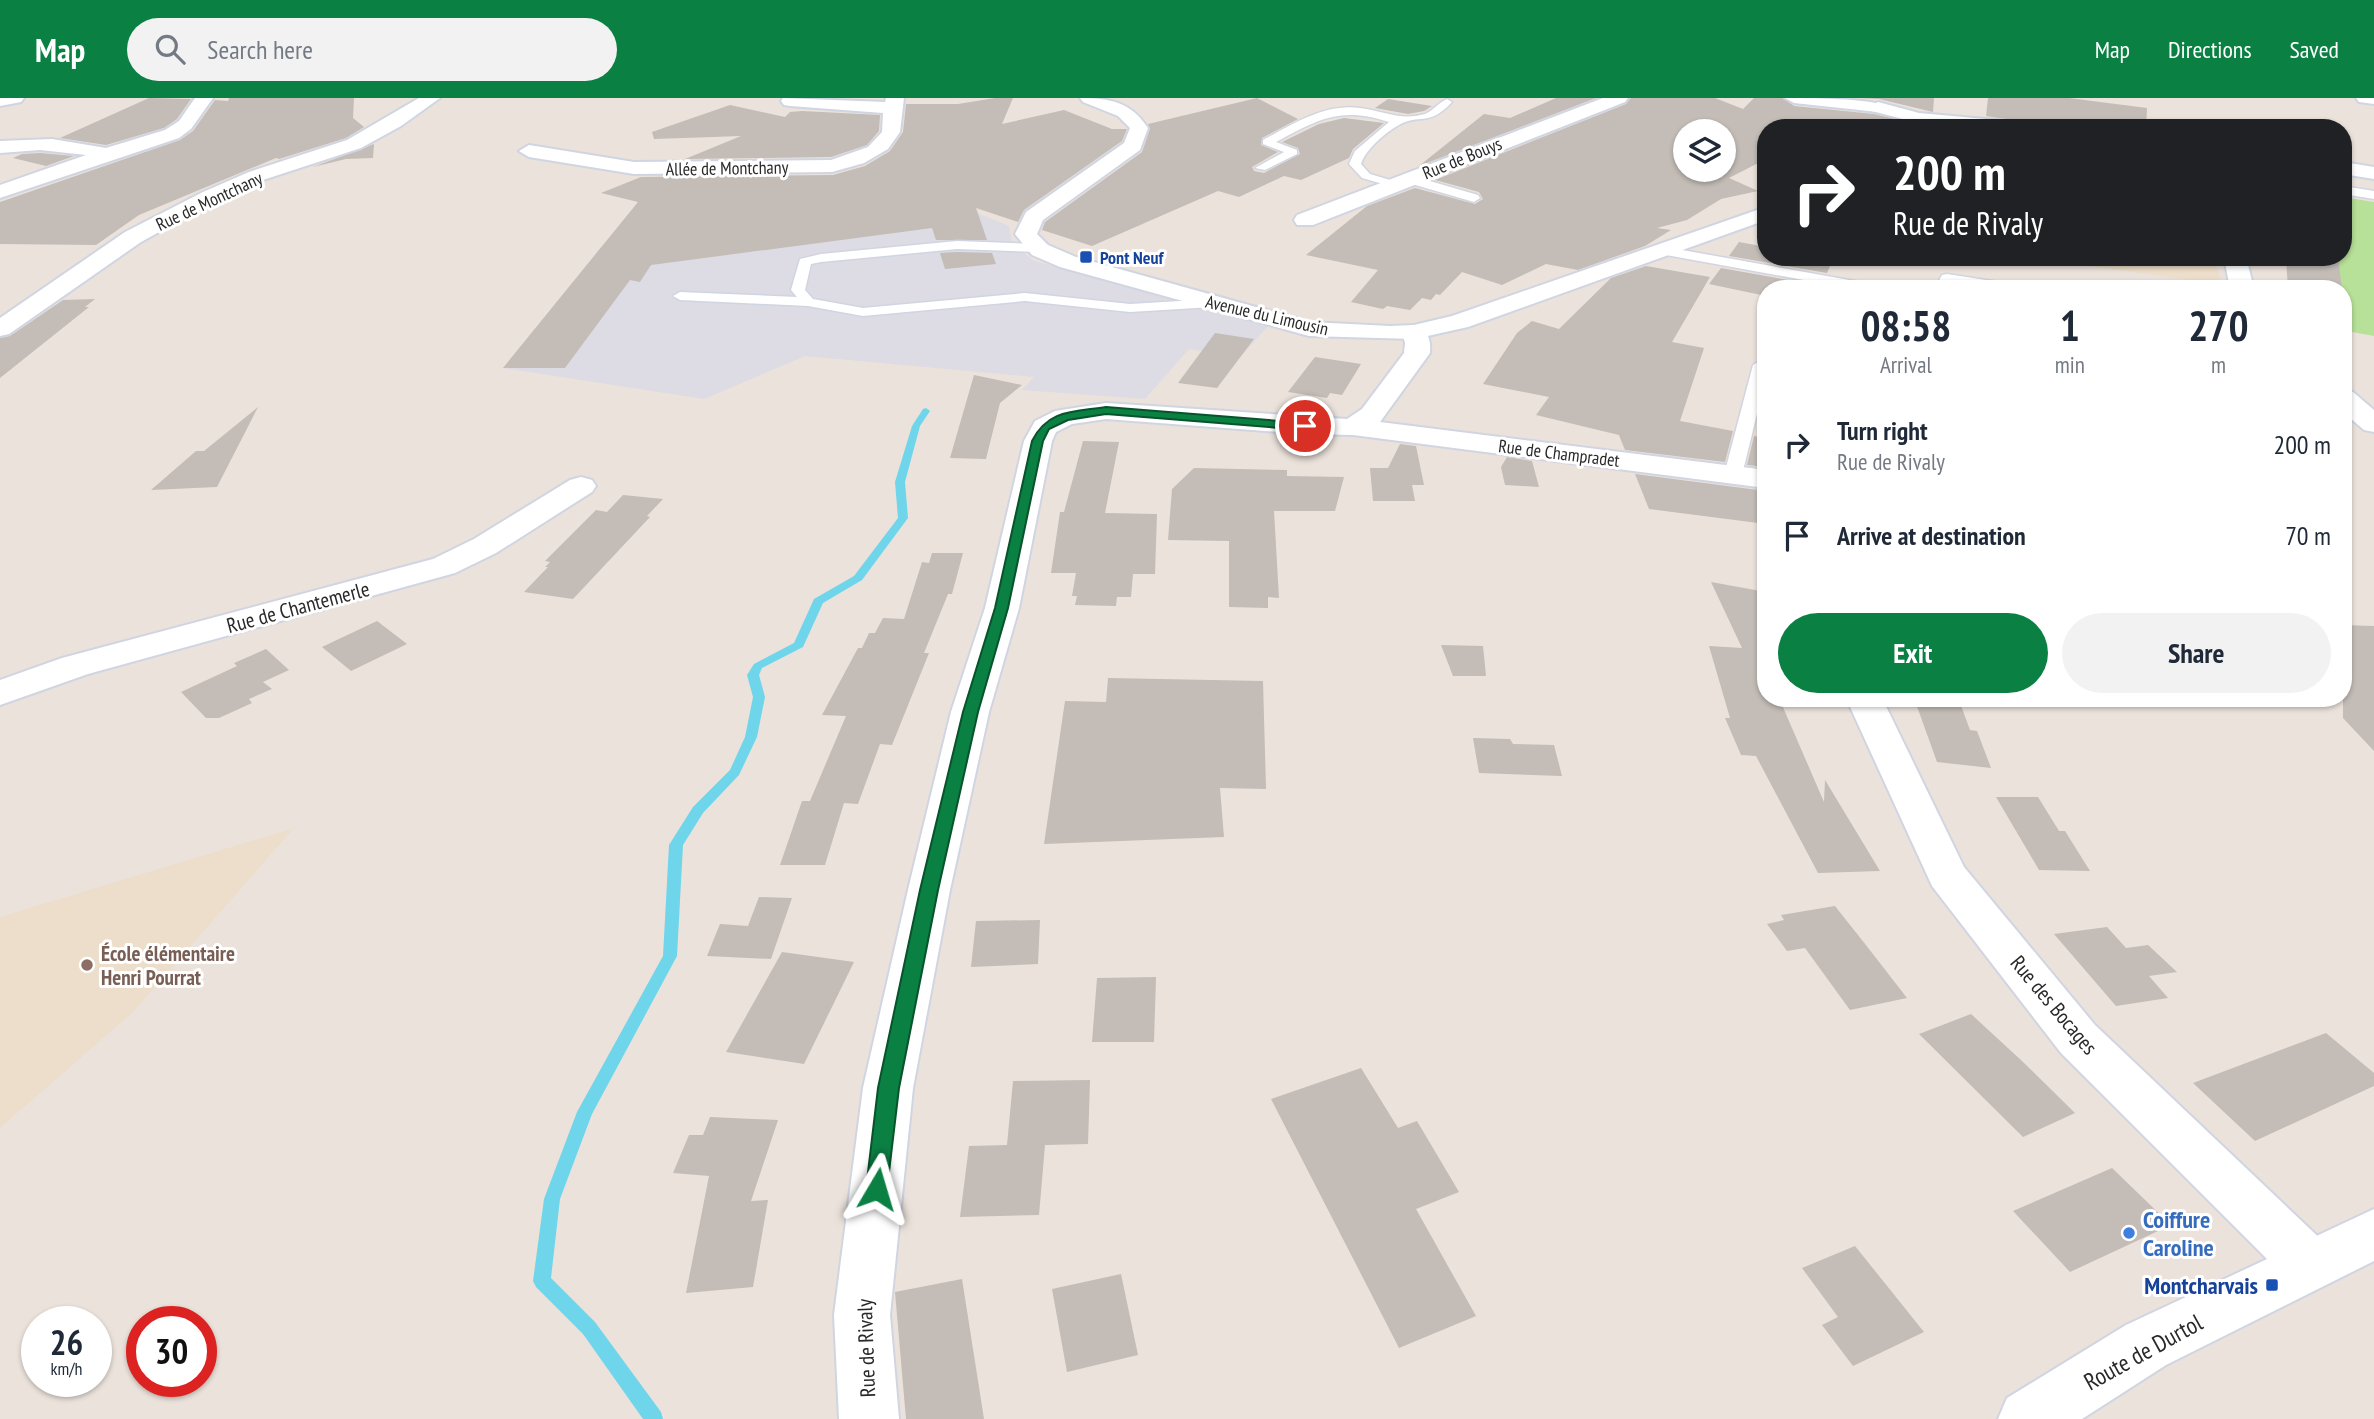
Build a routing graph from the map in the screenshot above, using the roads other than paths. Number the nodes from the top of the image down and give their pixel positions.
1 (15, 98) edge
2 (204, 98) edge
3 (431, 98) edge
4 (1089, 98) edge
5 (1619, 98) edge
6 (1794, 98) edge
7 (2365, 98) edge
8 (2374, 99) edge
9 (0, 101) edge
10 (790, 101) dead end
11 (1447, 102) dead end
12 (893, 103) edge
13 (1877, 103) edge
14 (1976, 105) dead end
15 (1904, 119) edge
16 (1943, 119) edge
17 (1397, 121) junction
18 (0, 146) edge
19 (528, 151) dead end
20 (106, 154) junction
21 (1261, 167) dead end
22 (2352, 169) edge
23 (2374, 173) edge
24 (1401, 182) junction
25 (2352, 191) edge
26 (0, 192) edge
27 (2374, 195) edge
28 (1475, 198) dead end
29 (1757, 216) edge
30 (1305, 220) dead end
31 (1038, 248) junction
32 (1660, 250) junction
33 (1825, 280) edge
34 (680, 296) dead end
35 (808, 302) junction
36 (1213, 303) junction
37 (0, 329) edge
38 (1414, 332) junction
39 (1757, 381) edge
40 (2352, 406) edge
41 (2374, 424) edge
42 (1353, 427) junction
43 (1733, 475) junction
44 (1757, 478) edge
45 (581, 486) dead end
46 (0, 694) edge
47 (1868, 707) edge
48 (2374, 1234) edge
49 (2309, 1264) junction
50 (869, 1419) edge
51 (2028, 1419) edge

1 - 9 street
2 - 20 street
3 - 37 street, Rue de Montchany
4 - 31 street
5 - 24 street, Rue de Bouys
6 - 13 street
7 - 8 street
10 - 12 street, Allée de Montchany
11 - 17 lane
12 - 19 street, Allée de Montchany
13 - 15 street
14 - 16 street
17 - 21 lane
17 - 24 lane
18 - 20 street
20 - 26 street
22 - 23 street
24 - 28 lane
24 - 30 street, Rue de Bouys
25 - 27 lane
29 - 32 street, Avenue du Limousin
31 - 35 lane
31 - 36 street, Avenue du Limousin
32 - 33 lane
32 - 38 street, Avenue du Limousin
34 - 35 lane
35 - 36 lane
36 - 38 street, Avenue du Limousin
38 - 42 street
39 - 43 lane
40 - 41 street
42 - 43 street, Rue de Champradet
42 - 50 street, Rue de Rivaly
43 - 44 street, Rue de Champradet
45 - 46 street, Rue de Chantemerle
47 - 49 street, Rue des Bocages
48 - 49 street, Route de Durtol
49 - 51 street, Route de Durtol

